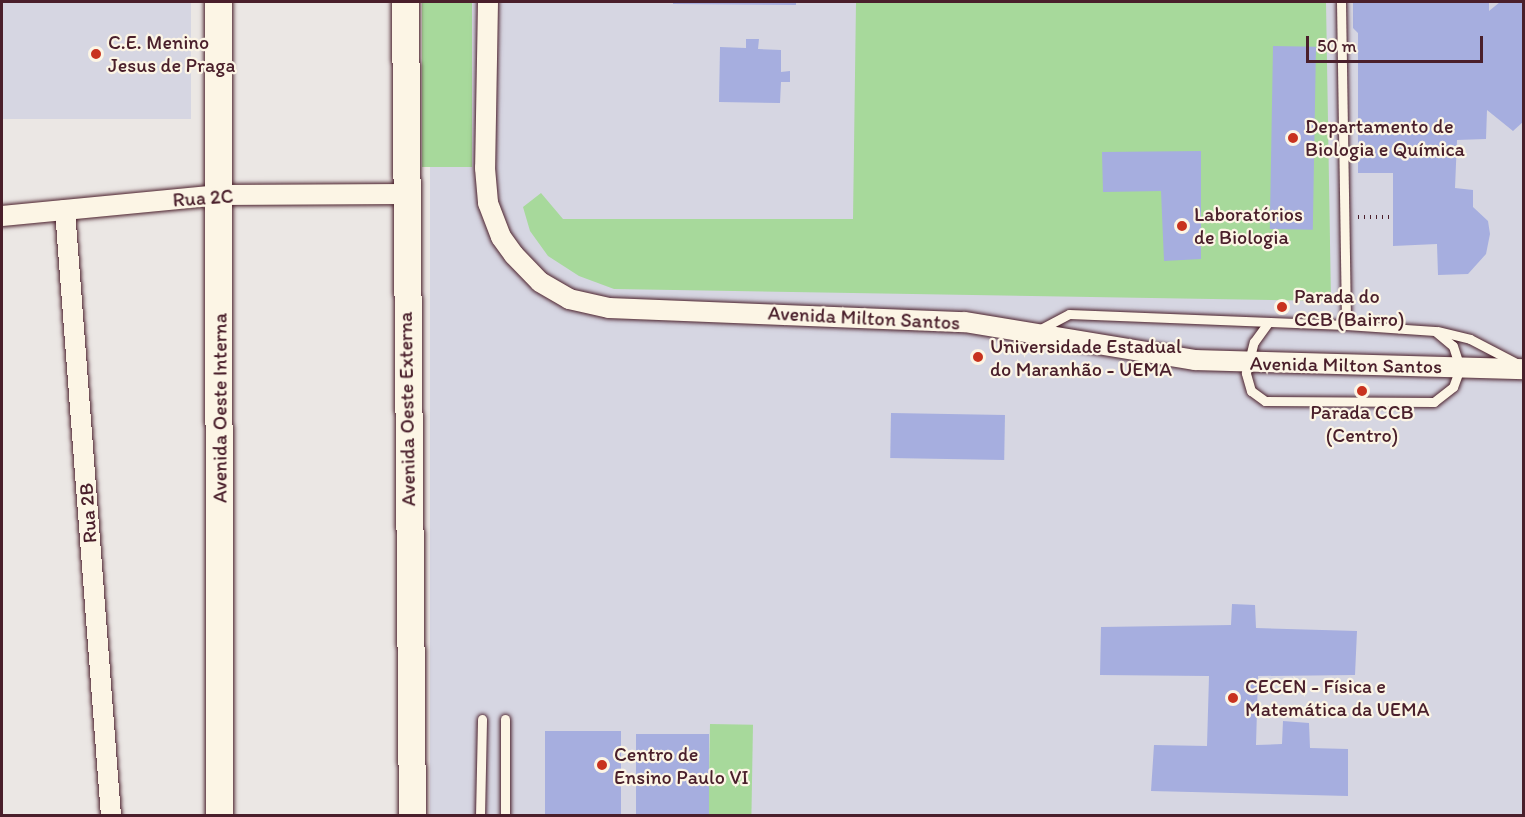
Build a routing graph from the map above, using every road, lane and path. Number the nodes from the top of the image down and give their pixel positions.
1 (218, 2) edge
2 (405, 2) edge
3 (488, 2) edge
4 (1341, 2) edge
5 (405, 194) junction
6 (220, 195) junction
7 (65, 210) junction
8 (2, 216) edge
9 (1344, 217) junction
10 (1393, 217) dead end
11 (1268, 323) junction
12 (1346, 325) junction
13 (1435, 331) junction
14 (1035, 332) junction
15 (1247, 363) junction
16 (1460, 368) junction
17 (1524, 368) edge
18 (483, 719) dead end
19 (505, 719) dead end
20 (111, 816) edge
21 (219, 816) edge
22 (412, 816) edge
23 (480, 816) edge
24 (505, 816) edge

1 - 6 street, Avenida Oeste Interna
2 - 5 street, Avenida Oeste Externa
3 - 14 street, Avenida Milton Santos
4 - 9 lane
5 - 6 street, Rua 2C
5 - 22 street, Avenida Oeste Externa
6 - 7 street, Rua 2C
6 - 21 street, Avenida Oeste Interna
7 - 8 street, Rua 2C
7 - 20 street, Rua 2B
9 - 10 path
9 - 12 lane
11 - 12 lane
11 - 14 lane
11 - 15 lane
12 - 13 lane
13 - 16 lane
13 - 17 lane
14 - 15 street, Avenida Milton Santos
15 - 16 street, Avenida Milton Santos
15 - 16 lane
16 - 17 street, Avenida Milton Santos
18 - 23 lane
19 - 24 lane

